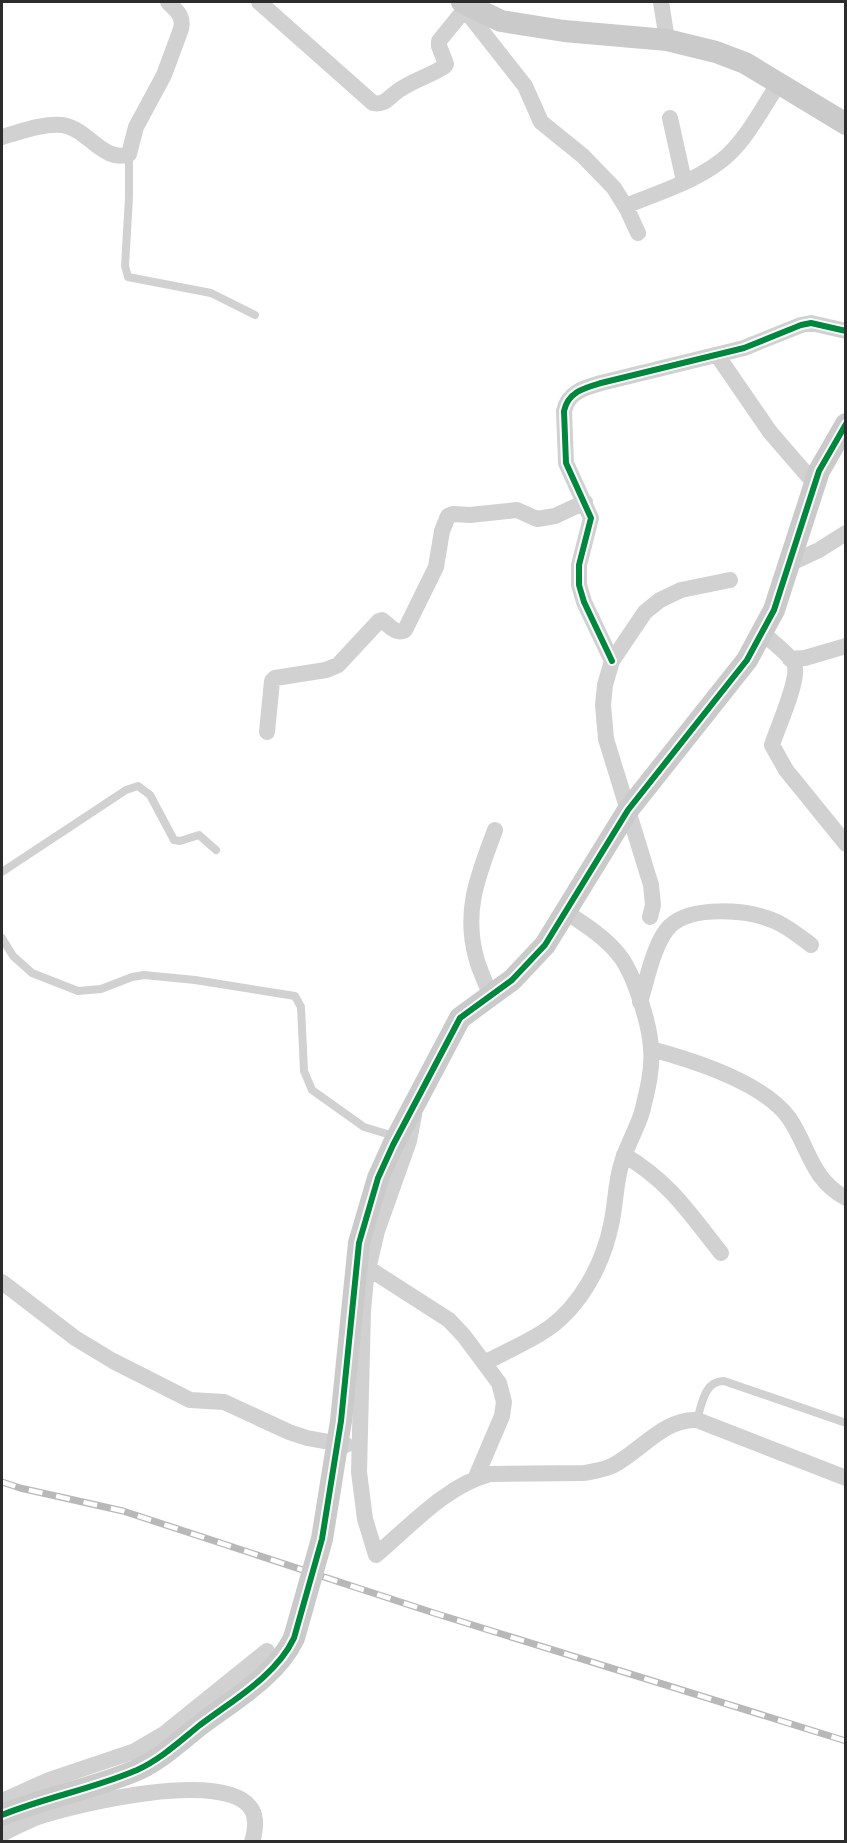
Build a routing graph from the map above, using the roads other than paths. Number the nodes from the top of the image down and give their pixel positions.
1 (168, 2) edge
2 (259, 2) edge
3 (661, 2) edge
4 (462, 4) edge
5 (667, 40) junction
6 (778, 83) junction
7 (669, 118) dead end
8 (846, 124) edge
9 (2, 137) edge
10 (129, 154) junction
11 (684, 181) junction
12 (626, 206) junction
13 (638, 233) dead end
14 (255, 315) dead end
15 (846, 331) edge
16 (717, 355) junction
17 (846, 424) edge
18 (815, 484) junction
19 (585, 502) junction
20 (846, 532) edge
21 (789, 564) junction
22 (730, 580) dead end
23 (763, 633) junction
24 (846, 646) edge
25 (790, 659) junction
26 (612, 661) junction
27 (267, 732) dead end
28 (628, 810) junction
29 (495, 830) dead end
30 (846, 844) edge
31 (216, 850) dead end
32 (2, 872) edge
33 (566, 912) junction
34 (650, 917) dead end
35 (2, 938) edge
36 (811, 945) dead end
37 (491, 996) junction
38 (640, 1002) junction
39 (651, 1049) junction
40 (414, 1105) junction
41 (395, 1141) junction
42 (624, 1155) junction
43 (846, 1198) edge
44 (721, 1253) dead end
45 (368, 1268) junction
46 (2, 1282) edge
47 (484, 1363) junction
48 (697, 1420) junction
49 (846, 1423) edge
50 (359, 1448) junction
51 (476, 1477) junction
52 (846, 1478) edge
53 (267, 1651) dead end
54 (2, 1801) edge
55 (2, 1815) edge
56 (2, 1834) edge
57 (252, 1842) edge

1 - 10 street
2 - 4 street
3 - 5 street
4 - 5 street
4 - 12 street
5 - 6 street
6 - 8 street
6 - 11 street
7 - 11 street
9 - 10 street
10 - 14 lane
11 - 12 street
12 - 13 street
15 - 16 street
16 - 18 street
16 - 19 street
17 - 18 street
18 - 21 street
19 - 26 street
19 - 27 street
20 - 21 street
21 - 23 street
22 - 26 street
23 - 25 street
23 - 28 street
24 - 25 street
25 - 30 street
26 - 28 street
28 - 33 street
28 - 34 street
29 - 37 street
31 - 32 lane
33 - 37 street
33 - 38 street
35 - 41 lane
36 - 38 street
37 - 40 street
38 - 39 street
39 - 42 street
39 - 43 street
40 - 41 street
40 - 45 street
41 - 55 street, bridge
42 - 44 street
42 - 47 street
45 - 47 street
45 - 50 street
46 - 50 street
47 - 51 street
48 - 49 lane
48 - 51 street
48 - 52 street
50 - 51 street
53 - 54 street
56 - 57 street

